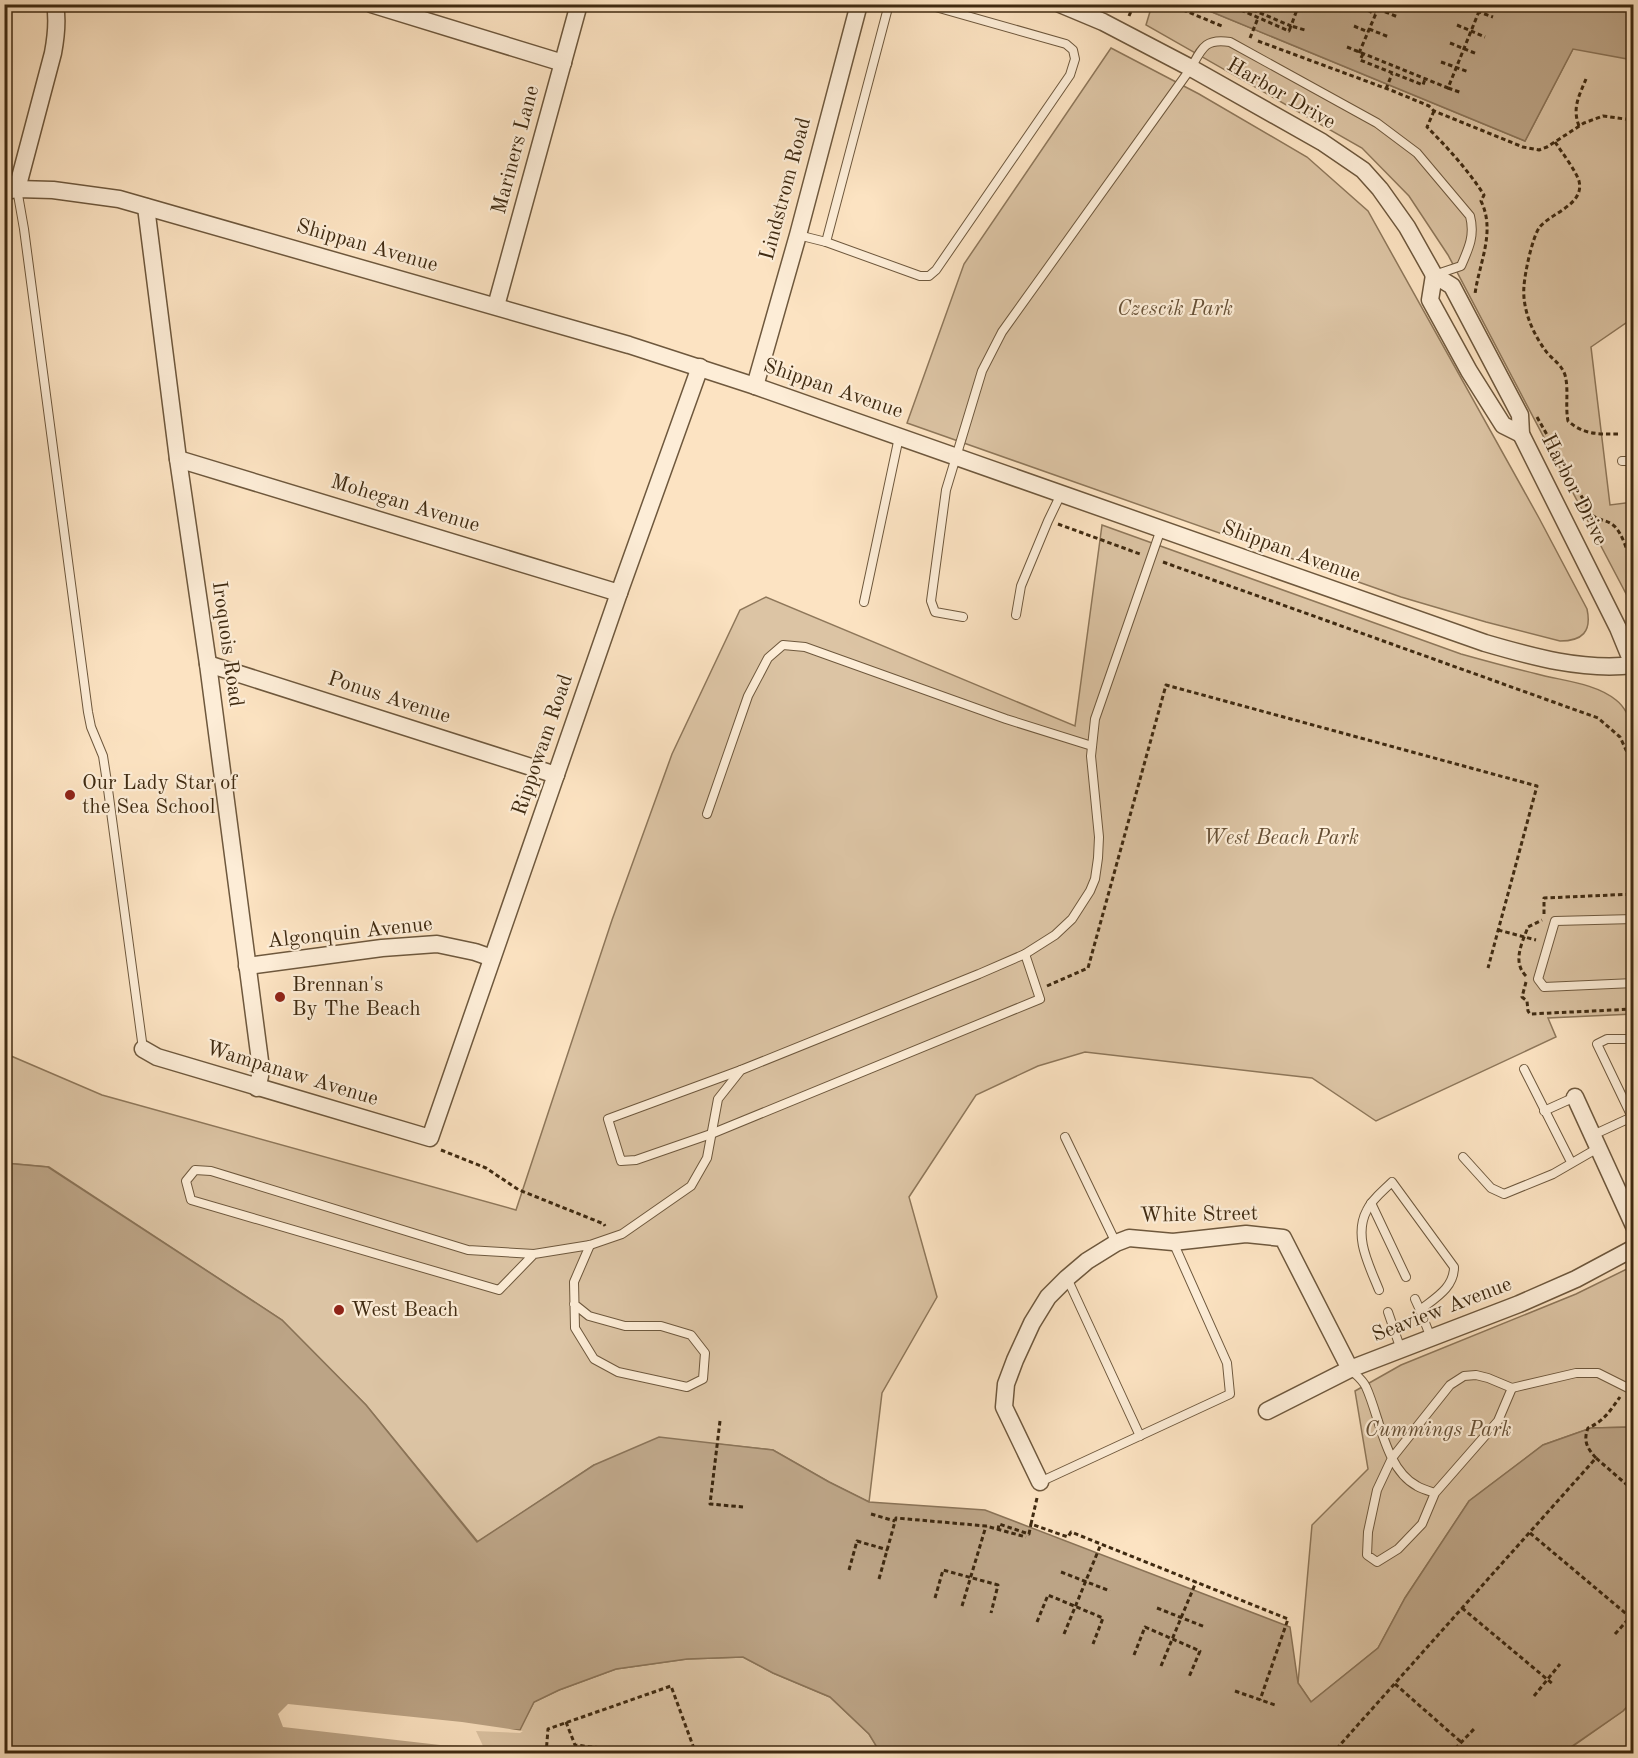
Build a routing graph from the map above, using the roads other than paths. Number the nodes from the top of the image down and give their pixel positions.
1 (55, 4) edge
2 (371, 4) edge
3 (579, 4) edge
4 (859, 4) edge
5 (889, 4) edge
6 (925, 4) edge
7 (1060, 4) edge
8 (563, 63) junction
9 (1191, 68) junction
10 (11, 190) edge
11 (146, 207) junction
12 (798, 235) junction
13 (826, 242) junction
14 (1434, 275) junction
15 (496, 306) junction
16 (700, 368) junction
17 (755, 386) junction
18 (1521, 434) junction
19 (899, 436) junction
20 (956, 457) junction
21 (178, 459) junction
22 (1622, 461) dead end
23 (1634, 461) edge
24 (1061, 494) junction
25 (1161, 530) junction
26 (619, 593) junction
27 (864, 602) dead end
28 (1016, 615) dead end
29 (963, 616) dead end
30 (208, 664) junction
31 (1633, 666) edge
32 (1092, 746) junction
33 (556, 775) junction
34 (707, 814) dead end
35 (1634, 919) edge
36 (1025, 954) junction
37 (492, 958) junction
38 (247, 966) junction
39 (1634, 983) edge
40 (1634, 1038) edge
41 (143, 1049) joint
42 (1524, 1069) dead end
43 (741, 1070) junction
44 (257, 1088) junction
45 (1575, 1097) joint
46 (1544, 1111) junction
47 (711, 1134) junction
48 (1065, 1137) dead end
49 (430, 1138) joint
50 (1595, 1141) junction
51 (1462, 1157) dead end
52 (1571, 1162) junction
53 (1371, 1203) junction
54 (1634, 1226) edge
55 (1173, 1242) junction
56 (1116, 1243) junction
57 (590, 1245) junction
58 (1634, 1248) edge
59 (534, 1254) junction
60 (1406, 1277) dead end
61 (1067, 1278) junction
62 (1379, 1290) dead end
63 (1415, 1299) dead end
64 (574, 1304) junction
65 (1420, 1310) junction
66 (1388, 1312) dead end
67 (1431, 1338) junction
68 (1401, 1350) junction
69 (1350, 1370) junction
70 (1512, 1388) junction
71 (1629, 1389) edge
72 (1267, 1411) dead end
73 (1140, 1436) junction
74 (1392, 1458) junction
75 (1040, 1482) joint
76 (1435, 1493) junction

1 - 10 street
2 - 8 street
3 - 8 street, Mariners Lane
4 - 12 street, Lindstrom Road
5 - 13 lane
6 - 13 lane
7 - 9 street, Harbor Drive
8 - 15 street, Mariners Lane
9 - 14 street, Harbor Drive
9 - 14 lane
9 - 20 lane
10 - 11 street, Shippan Avenue
10 - 41 lane
11 - 15 street, Shippan Avenue
11 - 21 street, Iroquois Road
12 - 13 lane
12 - 17 street, Lindstrom Road
14 - 18 street, Harbor Drive
14 - 18 street, Harbor Drive
15 - 16 street, Shippan Avenue
16 - 17 street, Shippan Avenue
16 - 26 street, Rippowam Road
17 - 19 street, Shippan Avenue
18 - 31 street, Harbor Drive
19 - 20 street, Shippan Avenue
19 - 27 lane
20 - 24 street, Shippan Avenue
20 - 29 lane
21 - 26 street, Mohegan Avenue
21 - 30 street, Iroquois Road
22 - 23 lane
24 - 25 street, Shippan Avenue
24 - 28 lane
25 - 31 street, Shippan Avenue
25 - 32 lane
26 - 33 street, Rippowam Road
30 - 33 street, Ponus Avenue
30 - 38 street, Iroquois Road
32 - 34 lane
32 - 36 lane
33 - 37 street, Rippowam Road
35 - 39 lane
36 - 43 lane
36 - 47 lane
37 - 38 street, Algonquin Avenue
37 - 49 street, Rippowam Road
38 - 44 street, Iroquois Road
40 - 50 lane
41 - 44 street, Wampanaw Avenue
42 - 46 lane
43 - 47 lane
43 - 47 lane
44 - 49 street, Wampanaw Avenue
45 - 46 lane
45 - 50 street
46 - 52 lane
47 - 57 lane
48 - 56 lane
50 - 52 lane
50 - 54 street
51 - 52 lane
53 - 60 lane
53 - 62 lane
53 - 65 lane
55 - 56 street, White Street
55 - 69 street, White Street
55 - 73 lane
56 - 61 street, White Street
57 - 59 lane
57 - 64 lane
58 - 67 street, Seaview Avenue
59 - 59 lane
61 - 73 lane
61 - 75 street, White Street
63 - 65 lane
64 - 64 lane
65 - 67 lane
66 - 68 lane
67 - 68 street, Seaview Avenue
68 - 69 street, Seaview Avenue
69 - 72 street, Seaview Avenue
69 - 74 lane
70 - 71 lane
70 - 74 lane
70 - 76 lane
73 - 75 lane
74 - 76 lane
74 - 76 lane

